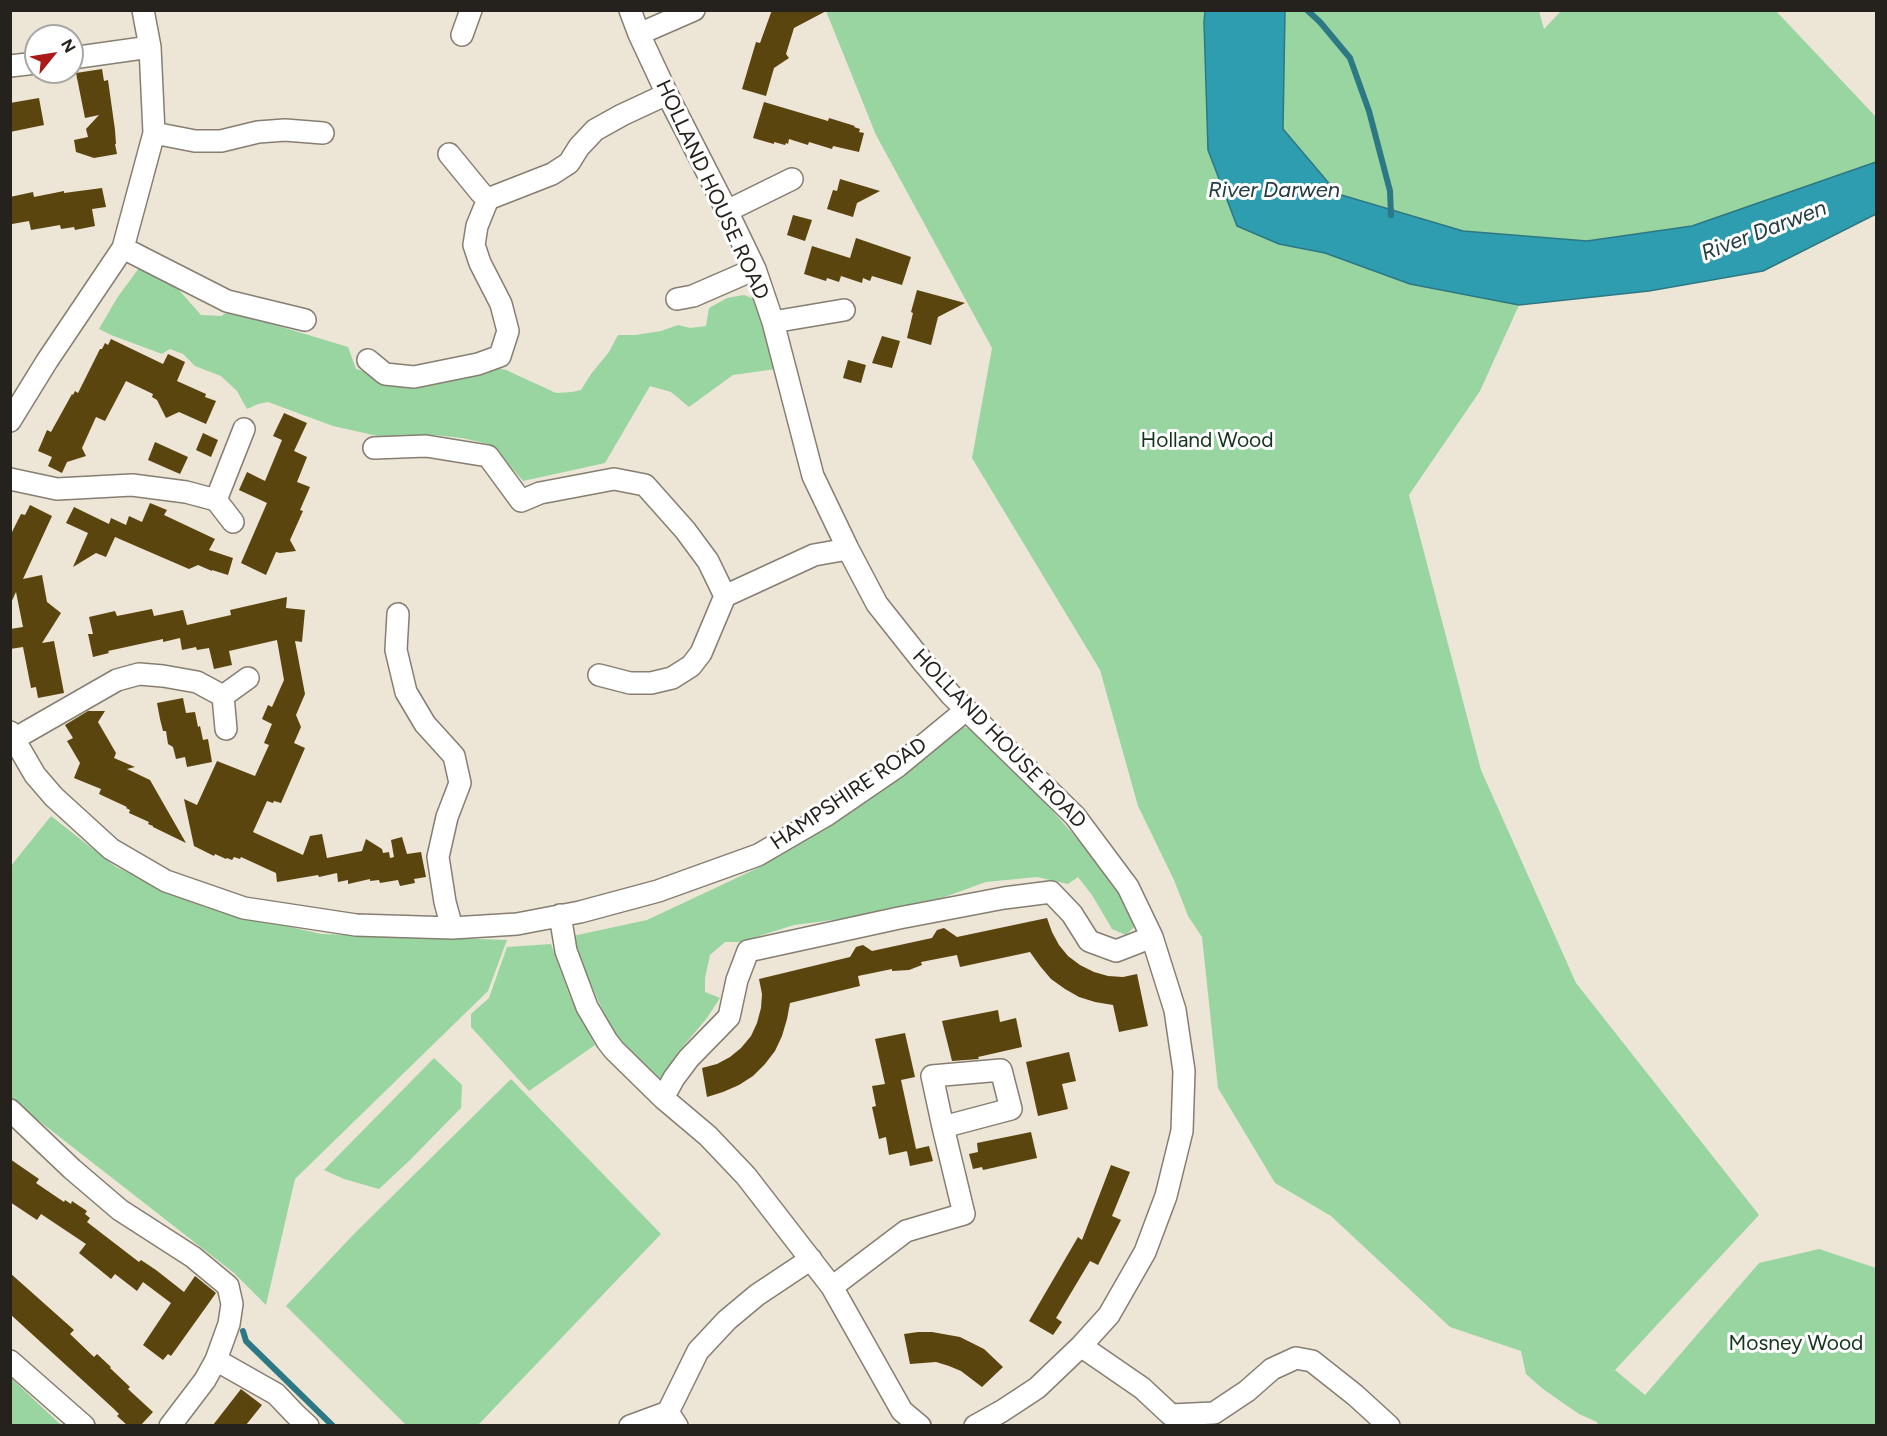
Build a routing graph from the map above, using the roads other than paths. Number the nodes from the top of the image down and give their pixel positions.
1 (142, 10) edge
2 (471, 10) edge
3 (630, 10) edge
4 (694, 10) edge
5 (462, 34) dead end
6 (639, 34) junction
7 (150, 47) junction
8 (84, 56) edge
9 (667, 94) junction
10 (154, 133) junction
11 (323, 133) dead end
12 (449, 154) dead end
13 (792, 179) dead end
14 (488, 199) junction
15 (727, 211) junction
16 (123, 248) junction
17 (755, 269) junction
18 (677, 299) dead end
19 (844, 310) dead end
20 (304, 320) dead end
21 (773, 322) junction
22 (368, 360) dead end
23 (10, 422) edge
24 (244, 429) dead end
25 (374, 448) dead end
26 (10, 479) edge
27 (216, 500) junction
28 (233, 522) dead end
29 (848, 549) junction
30 (724, 596) junction
31 (398, 614) dead end
32 (599, 675) dead end
33 (248, 678) dead end
34 (223, 696) junction
35 (966, 710) junction
36 (226, 729) dead end
37 (12, 736) edge
38 (560, 915) junction
39 (452, 928) junction
40 (1152, 937) junction
41 (663, 1098) junction
42 (10, 1110) edge
43 (944, 1128) dead end
44 (811, 1259) junction
45 (832, 1287) junction
46 (1082, 1346) junction
47 (216, 1360) junction
48 (10, 1361) edge
49 (673, 1419) edge
50 (1172, 1420) edge
51 (84, 1425) edge
52 (170, 1425) edge
53 (308, 1425) edge
54 (630, 1425) edge
55 (920, 1425) edge
56 (975, 1425) edge
57 (1389, 1425) edge

1 - 7 street
2 - 5 street
3 - 6 street, HOLLAND HOUSE ROAD
4 - 6 street
6 - 9 street, HOLLAND HOUSE ROAD
7 - 8 street
7 - 10 street
9 - 14 street
9 - 15 street, HOLLAND HOUSE ROAD
10 - 11 street
10 - 16 street
12 - 14 street
13 - 15 street
14 - 22 street
15 - 17 street, HOLLAND HOUSE ROAD
16 - 20 street
16 - 23 street
17 - 18 street
17 - 21 street, HOLLAND HOUSE ROAD
19 - 21 street
21 - 29 street, HOLLAND HOUSE ROAD
24 - 27 street
25 - 30 street
26 - 27 street
27 - 28 street
29 - 30 street
29 - 35 street, HOLLAND HOUSE ROAD
30 - 32 street
31 - 39 street
33 - 34 street
34 - 36 street
34 - 37 street
35 - 38 street, HAMPSHIRE ROAD
35 - 40 street, HOLLAND HOUSE ROAD
37 - 39 street, HAMPSHIRE ROAD
38 - 39 street, HAMPSHIRE ROAD
38 - 41 street
40 - 41 street
40 - 46 street, HOLLAND HOUSE ROAD
41 - 44 street
42 - 47 street
43 - 45 street
44 - 45 street
44 - 49 street
45 - 55 street
46 - 50 street
46 - 56 street, HOLLAND HOUSE ROAD
47 - 52 street
47 - 53 street
48 - 51 street
49 - 54 street
50 - 57 street

